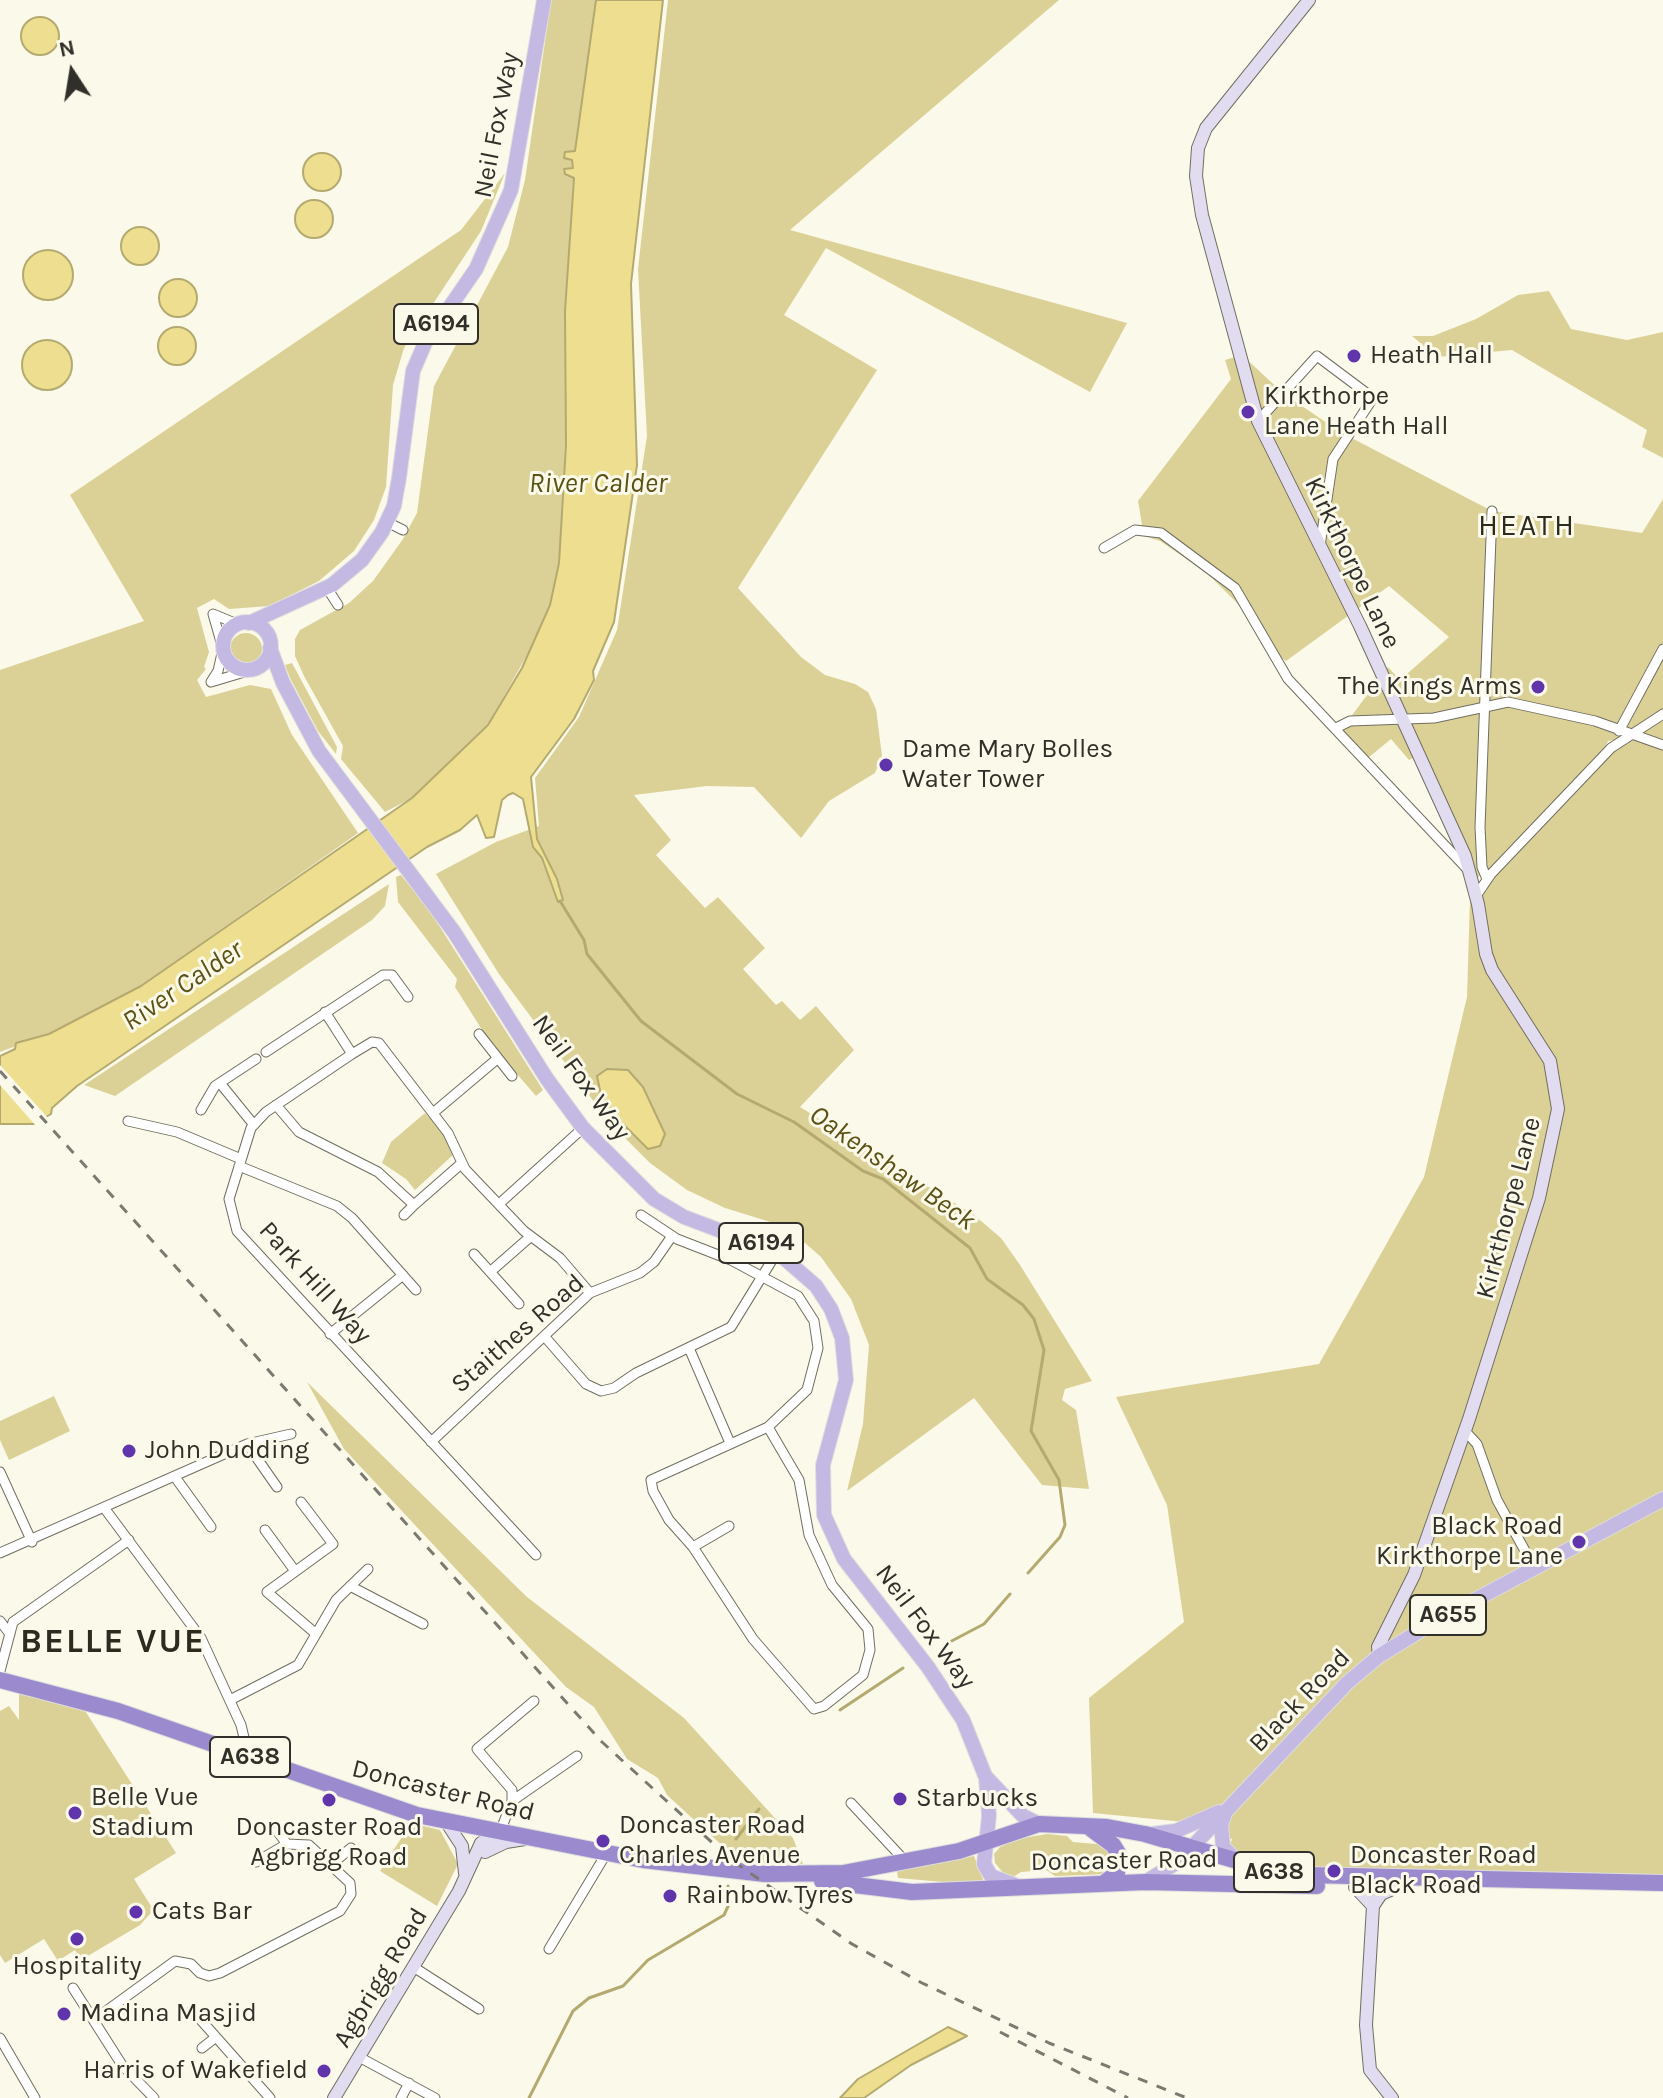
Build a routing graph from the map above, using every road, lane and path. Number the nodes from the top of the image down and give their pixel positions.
1 (544, 0) edge
2 (1309, 0) edge
3 (1258, 421) junction
4 (1492, 511) dead end
5 (387, 522) junction
6 (403, 530) dead end
7 (1320, 546) junction
8 (1104, 548) dead end
9 (327, 588) junction
10 (338, 605) dead end
11 (281, 609) junction
12 (243, 624) junction
13 (269, 641) junction
14 (223, 649) junction
15 (1663, 649) edge
16 (252, 669) junction
17 (283, 683) junction
18 (1487, 705) junction
19 (1663, 714) edge
20 (1404, 721) junction
21 (1336, 728) junction
22 (1619, 731) junction
23 (1633, 735) junction
24 (1663, 745) edge
25 (1470, 872) junction
26 (1487, 879) junction
27 (1476, 896) junction
28 (408, 997) dead end
29 (325, 1012) junction
30 (479, 1034) dead end
31 (266, 1052) dead end
32 (352, 1054) junction
33 (256, 1059) dead end
34 (497, 1059) junction
35 (512, 1076) dead end
36 (220, 1083) junction
37 (276, 1105) junction
38 (201, 1110) dead end
39 (433, 1113) junction
40 (128, 1121) dead end
41 (254, 1125) junction
42 (583, 1128) junction
43 (240, 1163) junction
44 (462, 1163) junction
45 (499, 1204) junction
46 (414, 1205) junction
47 (404, 1215) dead end
48 (641, 1215) dead end
49 (672, 1236) junction
50 (530, 1237) junction
51 (777, 1252) junction
52 (474, 1254) dead end
53 (490, 1272) junction
54 (403, 1275) junction
55 (763, 1276) junction
56 (416, 1290) dead end
57 (590, 1293) junction
58 (519, 1304) dead end
59 (330, 1334) junction
60 (545, 1337) junction
61 (689, 1348) junction
62 (768, 1427) junction
63 (1465, 1431) junction
64 (291, 1434) dead end
65 (431, 1442) junction
66 (730, 1443) junction
67 (247, 1444) junction
68 (0, 1472) edge
69 (175, 1477) junction
70 (277, 1487) dead end
71 (1663, 1499) edge
72 (301, 1502) dead end
73 (105, 1509) junction
74 (729, 1526) dead end
75 (211, 1527) dead end
76 (265, 1530) dead end
77 (129, 1540) junction
78 (32, 1542) junction
79 (693, 1547) junction
80 (0, 1553) edge
81 (536, 1555) dead end
82 (368, 1569) dead end
83 (1535, 1569) junction
84 (295, 1571) junction
85 (350, 1586) junction
86 (0, 1621) edge
87 (423, 1624) dead end
88 (315, 1633) junction
89 (10, 1634) junction
90 (1379, 1656) junction
91 (0, 1671) edge
92 (0, 1680) edge
93 (230, 1700) junction
94 (534, 1701) dead end
95 (244, 1755) junction
96 (577, 1756) dead end
97 (986, 1778) junction
98 (512, 1801) junction
99 (851, 1803) dead end
100 (1229, 1806) junction
101 (445, 1820) junction
102 (1039, 1824) junction
103 (1088, 1827) junction
104 (277, 1831) dead end
105 (500, 1832) junction
106 (1145, 1834) junction
107 (532, 1839) junction
108 (886, 1839) junction
109 (986, 1841) junction
110 (287, 1844) junction
111 (351, 1848) dead end
112 (1192, 1848) junction
113 (485, 1852) junction
114 (606, 1854) junction
115 (256, 1862) dead end
116 (1238, 1862) junction
117 (333, 1863) junction
118 (898, 1864) junction
119 (793, 1876) junction
120 (465, 1880) junction
121 (1145, 1882) junction
122 (1505, 1882) junction
123 (1104, 1883) junction
124 (1663, 1883) edge
125 (1024, 1888) junction
126 (947, 1891) junction
127 (1368, 1891) junction
128 (549, 1949) dead end
129 (415, 1968) junction
130 (73, 1988) dead end
131 (479, 2009) dead end
132 (192, 2010) dead end
133 (94, 2020) junction
134 (216, 2037) junction
135 (1, 2041) edge
136 (202, 2048) dead end
137 (359, 2057) junction
138 (409, 2083) junction
139 (35, 2098) edge
140 (154, 2098) edge
141 (270, 2098) edge
142 (334, 2098) edge
143 (401, 2098) edge
144 (435, 2098) edge
145 (1392, 2098) edge

1 - 5 main road, Neil Fox Way / A6194
2 - 3 street, Kirkthorpe Lane
3 - 7 street, Kirkthorpe Lane
3 - 7 street
4 - 18 street
5 - 6 street
5 - 9 main road, Neil Fox Way / A6194
7 - 20 street, Kirkthorpe Lane
8 - 21 street
9 - 10 street
9 - 11 main road, Neil Fox Way / A6194
11 - 12 main road, Neil Fox Way / A6194
11 - 13 main road
12 - 13 main road
12 - 14 main road
12 - 14 street
13 - 16 main road
13 - 17 main road, Neil Fox Way / A6194
14 - 16 main road
14 - 16 street
15 - 22 street
16 - 17 main road
17 - 42 main road, Neil Fox Way / A6194
18 - 20 street
18 - 22 street
18 - 26 street
19 - 23 street
20 - 21 street
20 - 25 street, Kirkthorpe Lane
21 - 25 street
22 - 23 street
23 - 24 street
23 - 26 street
25 - 27 street, Kirkthorpe Lane
26 - 27 street
27 - 63 street, Kirkthorpe Lane
28 - 29 street
29 - 31 street
29 - 32 street
30 - 34 street
32 - 37 street, Park Hill Way
32 - 39 street, Park Hill Way
33 - 36 street
34 - 35 street
34 - 39 street
36 - 38 street
36 - 41 street
37 - 41 street, Park Hill Way
37 - 46 street
39 - 44 street, Park Hill Way
40 - 43 street
41 - 43 street, Park Hill Way
42 - 45 street
42 - 51 main road, Neil Fox Way / A6194
43 - 54 street
43 - 59 street, Park Hill Way
44 - 45 street, Park Hill Way
44 - 46 street
45 - 50 street, Park Hill Way
46 - 47 street
48 - 49 street
49 - 55 street
49 - 57 street, Staithes Road
50 - 53 street
50 - 57 street, Park Hill Way
51 - 55 street
51 - 97 main road, Neil Fox Way / A6194
52 - 53 street
53 - 58 street
54 - 56 street
54 - 59 street
55 - 61 street
55 - 62 street
57 - 60 street, Staithes Road
59 - 65 street, Park Hill Way
60 - 61 street
60 - 65 street, Staithes Road
61 - 66 street
62 - 66 street
62 - 79 street
63 - 83 street
63 - 90 street, Kirkthorpe Lane
64 - 67 street
65 - 81 street, Park Hill Way
66 - 79 street
67 - 69 street
67 - 70 street
68 - 78 street
69 - 73 street
69 - 75 street
71 - 83 main road, Black Road / A655
72 - 84 street
73 - 77 street
73 - 78 street
74 - 79 street
76 - 84 street
77 - 89 street
77 - 93 street
78 - 80 street
82 - 85 street
83 - 90 main road, Black Road / A655
84 - 88 street
85 - 87 street
85 - 88 street
86 - 89 street
88 - 93 street
89 - 91 street
90 - 100 main road, Black Road / A655
92 - 95 highway, Doncaster Road / A638
93 - 95 street
94 - 98 street
95 - 101 highway, Doncaster Road / A638
96 - 98 street
97 - 102 main road, Neil Fox Way / A6194
97 - 109 main road, Neil Fox Way / A6194
98 - 105 street
99 - 108 street
100 - 106 main road, Black Road / A655
100 - 112 main road, Black Road / A655
100 - 116 main road
101 - 105 highway, Doncaster Road / A638
101 - 120 street
102 - 103 highway, Doncaster Road / A638
102 - 109 highway, Doncaster Road / A638
103 - 106 highway, Doncaster Road / A638
103 - 123 highway
104 - 110 street
105 - 107 highway, Doncaster Road / A638
105 - 113 street, Agbrigg Road
105 - 120 street, Agbrigg Road
106 - 112 highway, Doncaster Road / A638
107 - 113 street
107 - 114 highway, Doncaster Road / A638
108 - 118 street
108 - 118 street
109 - 118 highway, Doncaster Road / A638
109 - 125 main road, Neil Fox Way / A6194
110 - 115 street
110 - 117 street
111 - 117 street
112 - 116 highway, Doncaster Road / A638
112 - 121 main road, Black Road / A655
113 - 120 street, Agbrigg Road
114 - 119 highway, Doncaster Road / A638
114 - 128 street
116 - 127 highway, Doncaster Road / A638
117 - 133 street
118 - 119 highway, Doncaster Road / A638
118 - 126 highway
119 - 126 highway, Doncaster Road / A638
120 - 129 street, Agbrigg Road
121 - 123 highway, Doncaster Road / A638
121 - 127 highway, Doncaster Road / A638
122 - 124 highway, Doncaster Road / A638
122 - 127 highway, Doncaster Road / A638
122 - 127 highway, Doncaster Road / A638
123 - 125 highway, Doncaster Road / A638
125 - 126 highway, Doncaster Road / A638
127 - 145 street
129 - 131 street
129 - 137 street, Agbrigg Road
130 - 133 street
132 - 134 street
133 - 140 street
134 - 136 street
134 - 141 street
135 - 139 street
137 - 138 street
137 - 142 street, Agbrigg Road
138 - 143 street
138 - 144 street

